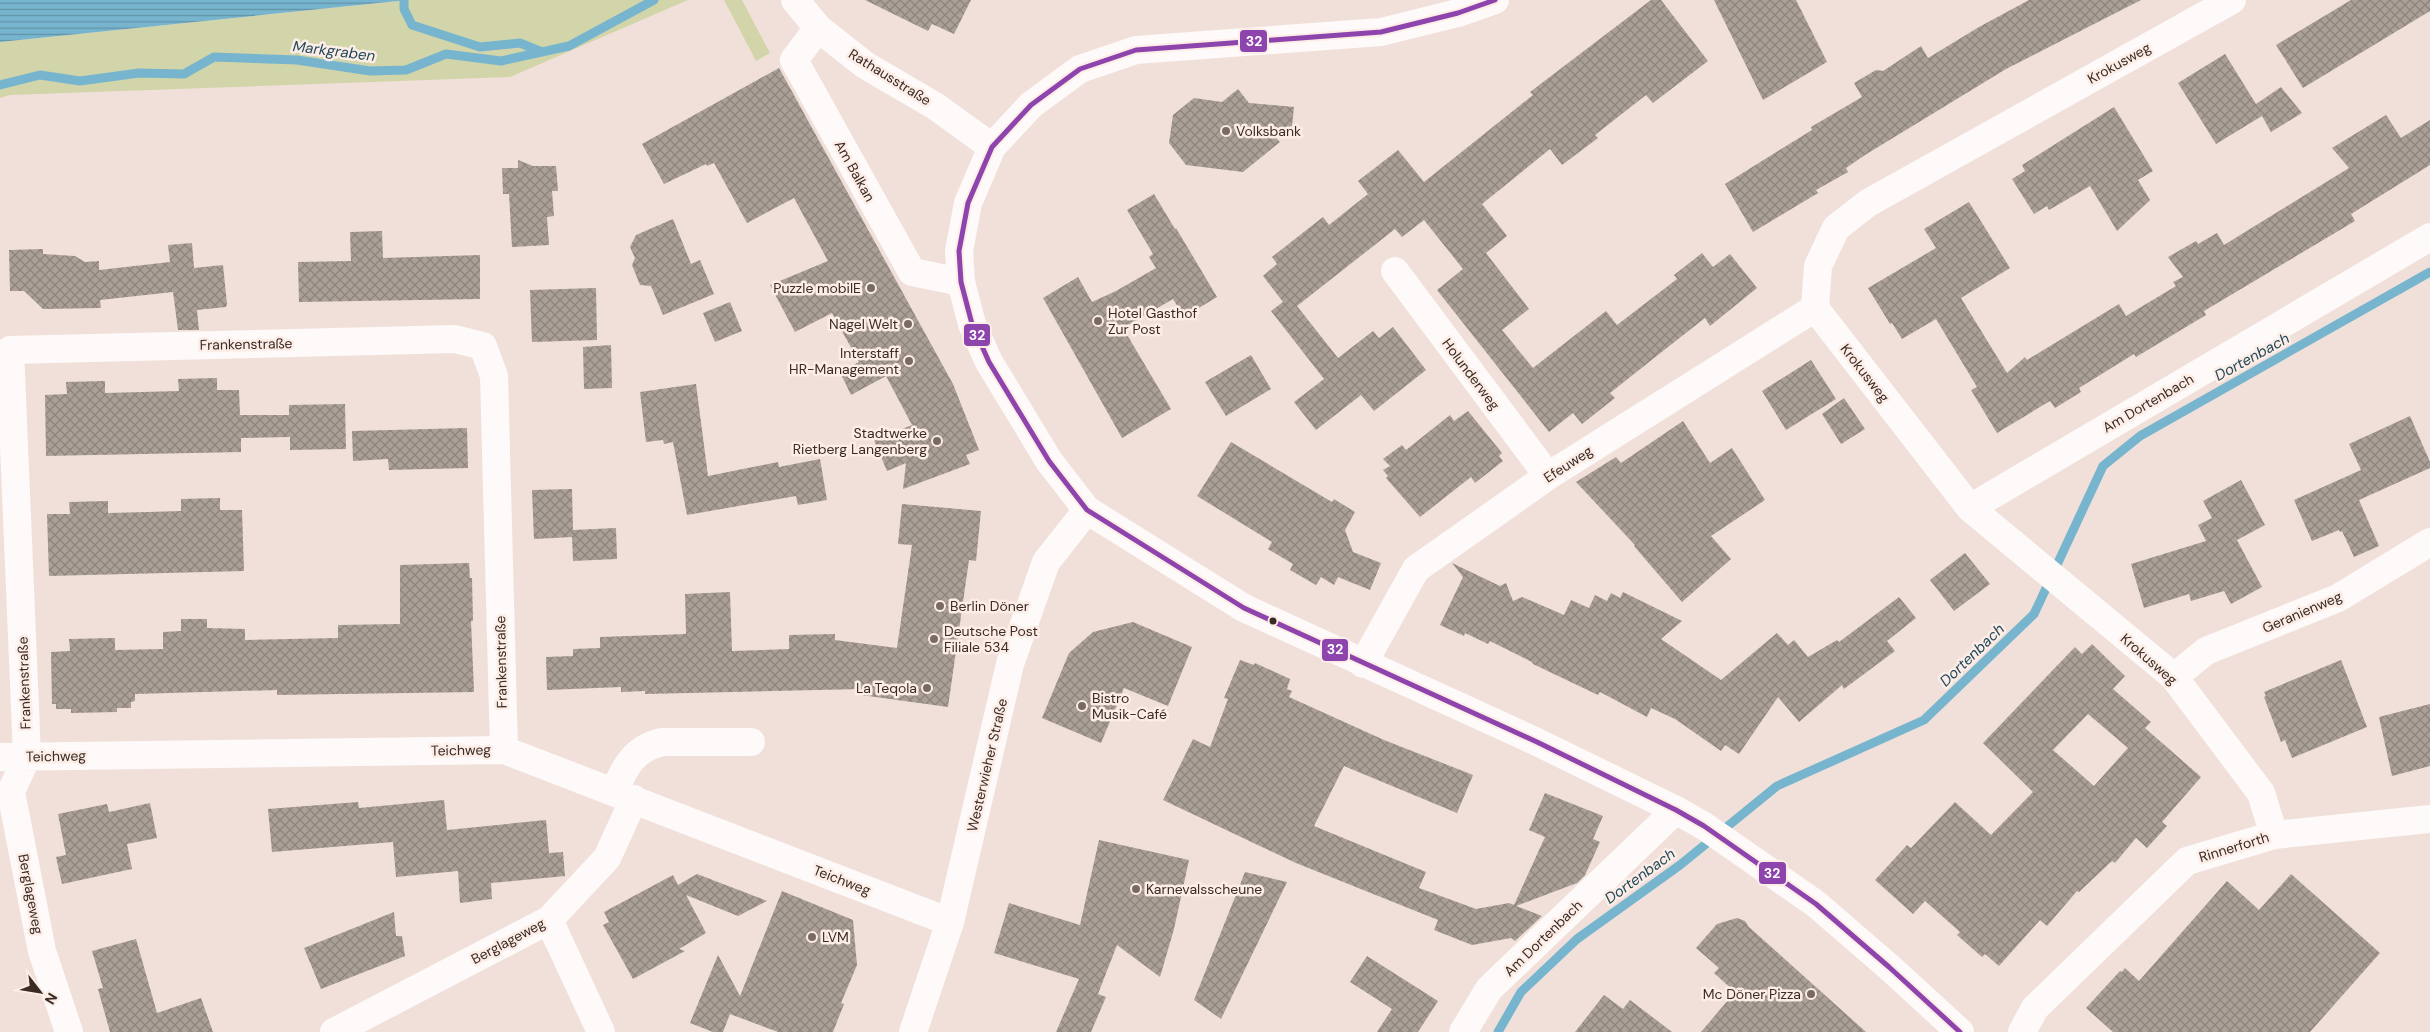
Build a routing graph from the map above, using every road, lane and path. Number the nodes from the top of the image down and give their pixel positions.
1 (795, 0) edge
2 (1495, 0) edge
3 (2232, 0) edge
4 (1454, 6) edge
5 (818, 28) junction
6 (992, 147) junction
7 (2430, 237) edge
8 (1395, 271) dead end
9 (961, 282) junction
10 (1815, 308) junction
11 (1548, 476) junction
12 (1970, 508) junction
13 (1087, 510) junction
14 (2430, 542) edge
15 (1363, 664) junction
16 (2174, 677) junction
17 (751, 742) dead end
18 (504, 750) junction
19 (27, 756) junction
20 (0, 758) edge
21 (624, 795) junction
22 (1676, 810) junction
23 (2430, 819) edge
24 (2274, 835) junction
25 (549, 920) junction
26 (950, 922) junction
27 (69, 1032) edge
28 (334, 1032) edge
29 (601, 1032) edge
30 (913, 1032) edge
31 (1463, 1032) edge
32 (1960, 1032) edge
33 (2022, 1032) edge

1 - 5 street, Rathausstraße
2 - 4 street
3 - 10 street, Krokusweg
4 - 6 street
5 - 6 street, Rathausstraße
5 - 9 street, Am Balkan
6 - 9 street
7 - 12 street, Am Dortenbach
8 - 11 street, Holunderweg
9 - 13 street
10 - 11 street, Efeuweg
10 - 12 street, Krokusweg
11 - 15 street, Efeuweg
12 - 16 street, Krokusweg
13 - 15 street
13 - 26 street, Westerwieher Straße
14 - 16 street, Geranienweg
15 - 22 street
16 - 24 street, Krokusweg
17 - 21 street, Berglageweg
18 - 19 street, Teichweg
18 - 19 street, Frankenstraße
18 - 21 street, Teichweg
19 - 20 street, Teichweg
19 - 27 street, Berglageweg
21 - 25 street, Berglageweg
21 - 26 street, Teichweg
22 - 31 street, Am Dortenbach
22 - 32 street
23 - 24 street, Rinnerforth
24 - 33 street, Rinnerforth
25 - 28 street, Berglageweg
25 - 29 street
26 - 30 street, Westerwieher Straße

